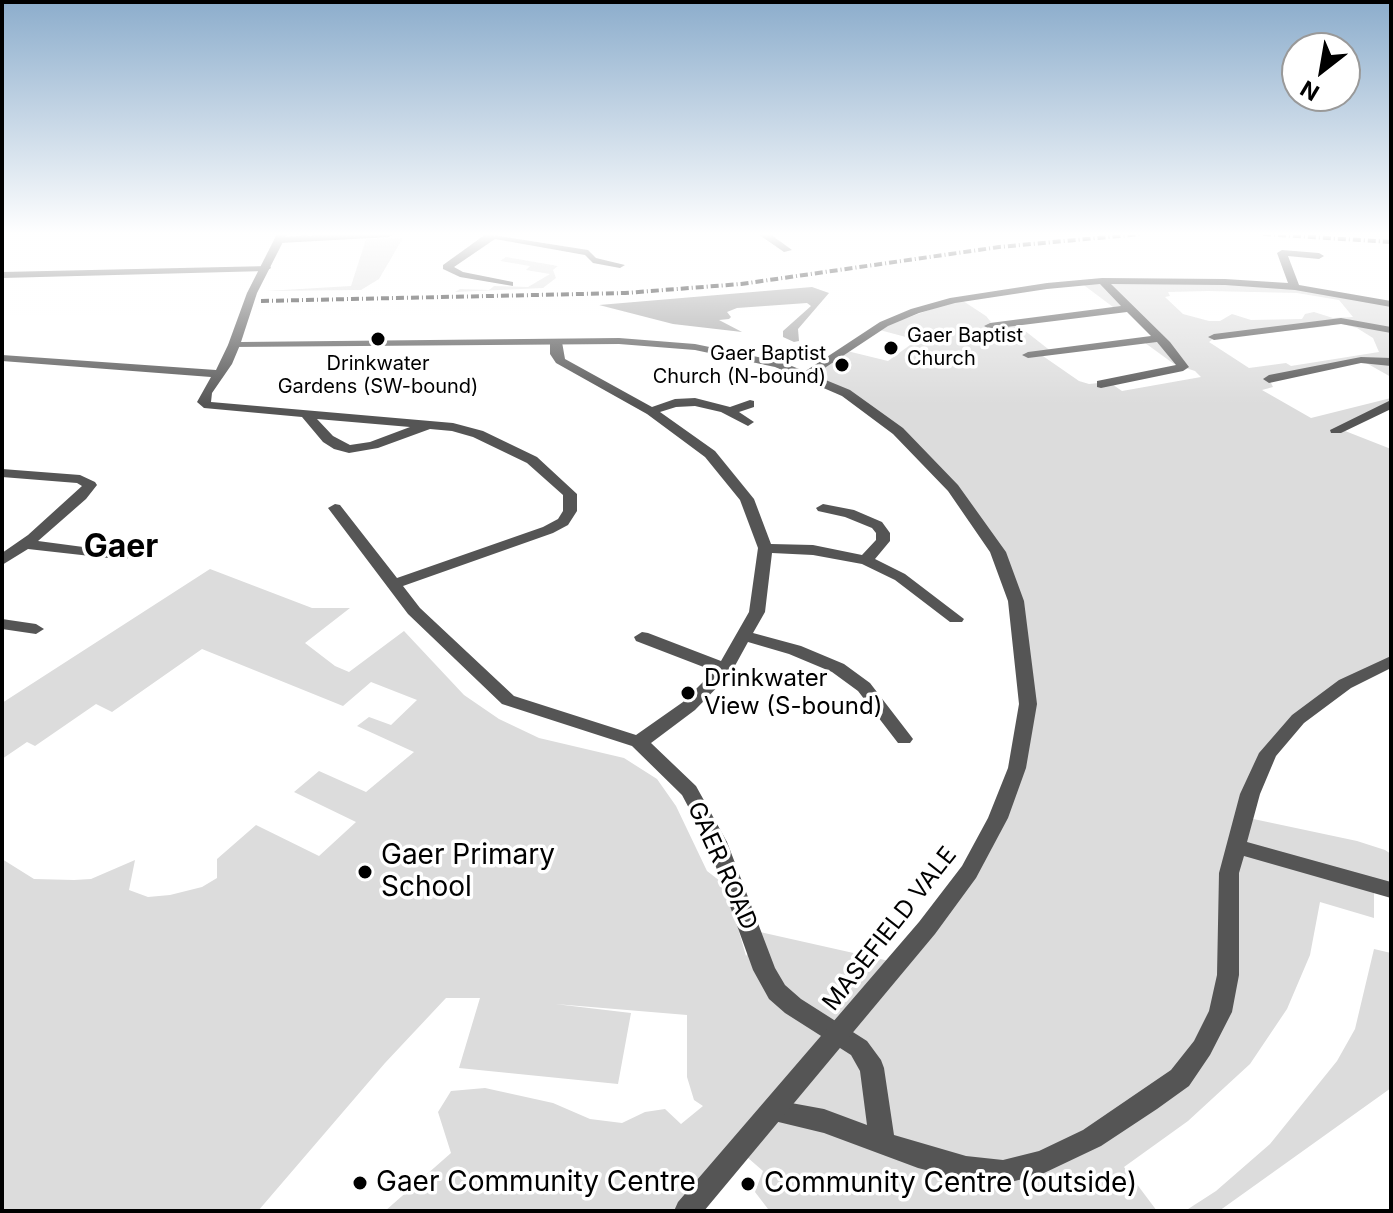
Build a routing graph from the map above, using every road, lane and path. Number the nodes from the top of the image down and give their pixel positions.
1 (255, 291) edge
2 (1009, 291) edge
3 (1112, 291) edge
4 (1315, 291) edge
5 (1391, 304) edge
6 (1131, 308) junction
7 (990, 326) dead end
8 (1391, 330) edge
9 (1214, 337) dead end
10 (1159, 338) junction
11 (556, 342) junction
12 (234, 345) junction
13 (1028, 355) dead end
14 (2, 358) edge
15 (1391, 362) edge
16 (219, 374) junction
17 (807, 374) junction
18 (1269, 379) dead end
19 (1101, 384) dead end
20 (750, 404) dead end
21 (1391, 404) edge
22 (651, 411) junction
23 (730, 411) junction
24 (307, 415) junction
25 (748, 422) dead end
26 (434, 423) junction
27 (1336, 430) dead end
28 (2, 473) edge
29 (335, 508) dead end
30 (823, 508) dead end
31 (765, 548) junction
32 (11, 552) edge
33 (121, 557) dead end
34 (866, 560) junction
35 (394, 584) junction
36 (956, 619) dead end
37 (2, 624) edge
38 (36, 629) dead end
39 (745, 636) junction
40 (642, 637) dead end
41 (1391, 661) edge
42 (725, 669) junction
43 (904, 739) dead end
44 (639, 742) junction
45 (1235, 846) junction
46 (1391, 890) edge
47 (838, 1036) junction
48 (775, 1111) junction
49 (882, 1141) junction
50 (687, 1211) edge

1 - 12 street
2 - 17 street
3 - 6 street
4 - 5 street
6 - 7 street
6 - 10 street
8 - 9 street
10 - 13 street
10 - 19 street
11 - 12 street, MASEFIELD VALE
11 - 17 street, MASEFIELD VALE
11 - 22 street
12 - 16 street
14 - 16 street
15 - 18 street
16 - 24 street
17 - 47 street, MASEFIELD VALE
20 - 23 street
21 - 27 street
22 - 23 street
22 - 31 street
23 - 25 street
24 - 26 street
24 - 26 street
26 - 35 street
28 - 32 street
29 - 35 street, GAER ROAD
30 - 34 street
31 - 34 street
31 - 39 street
32 - 33 street
34 - 36 street
35 - 44 street, GAER ROAD
37 - 38 street
39 - 42 street
39 - 43 street
40 - 42 street
41 - 45 street
42 - 44 street
44 - 47 street, GAER ROAD
45 - 46 street
45 - 49 street
47 - 48 street, MASEFIELD VALE
47 - 49 street, GAER ROAD
48 - 49 street
48 - 50 street

